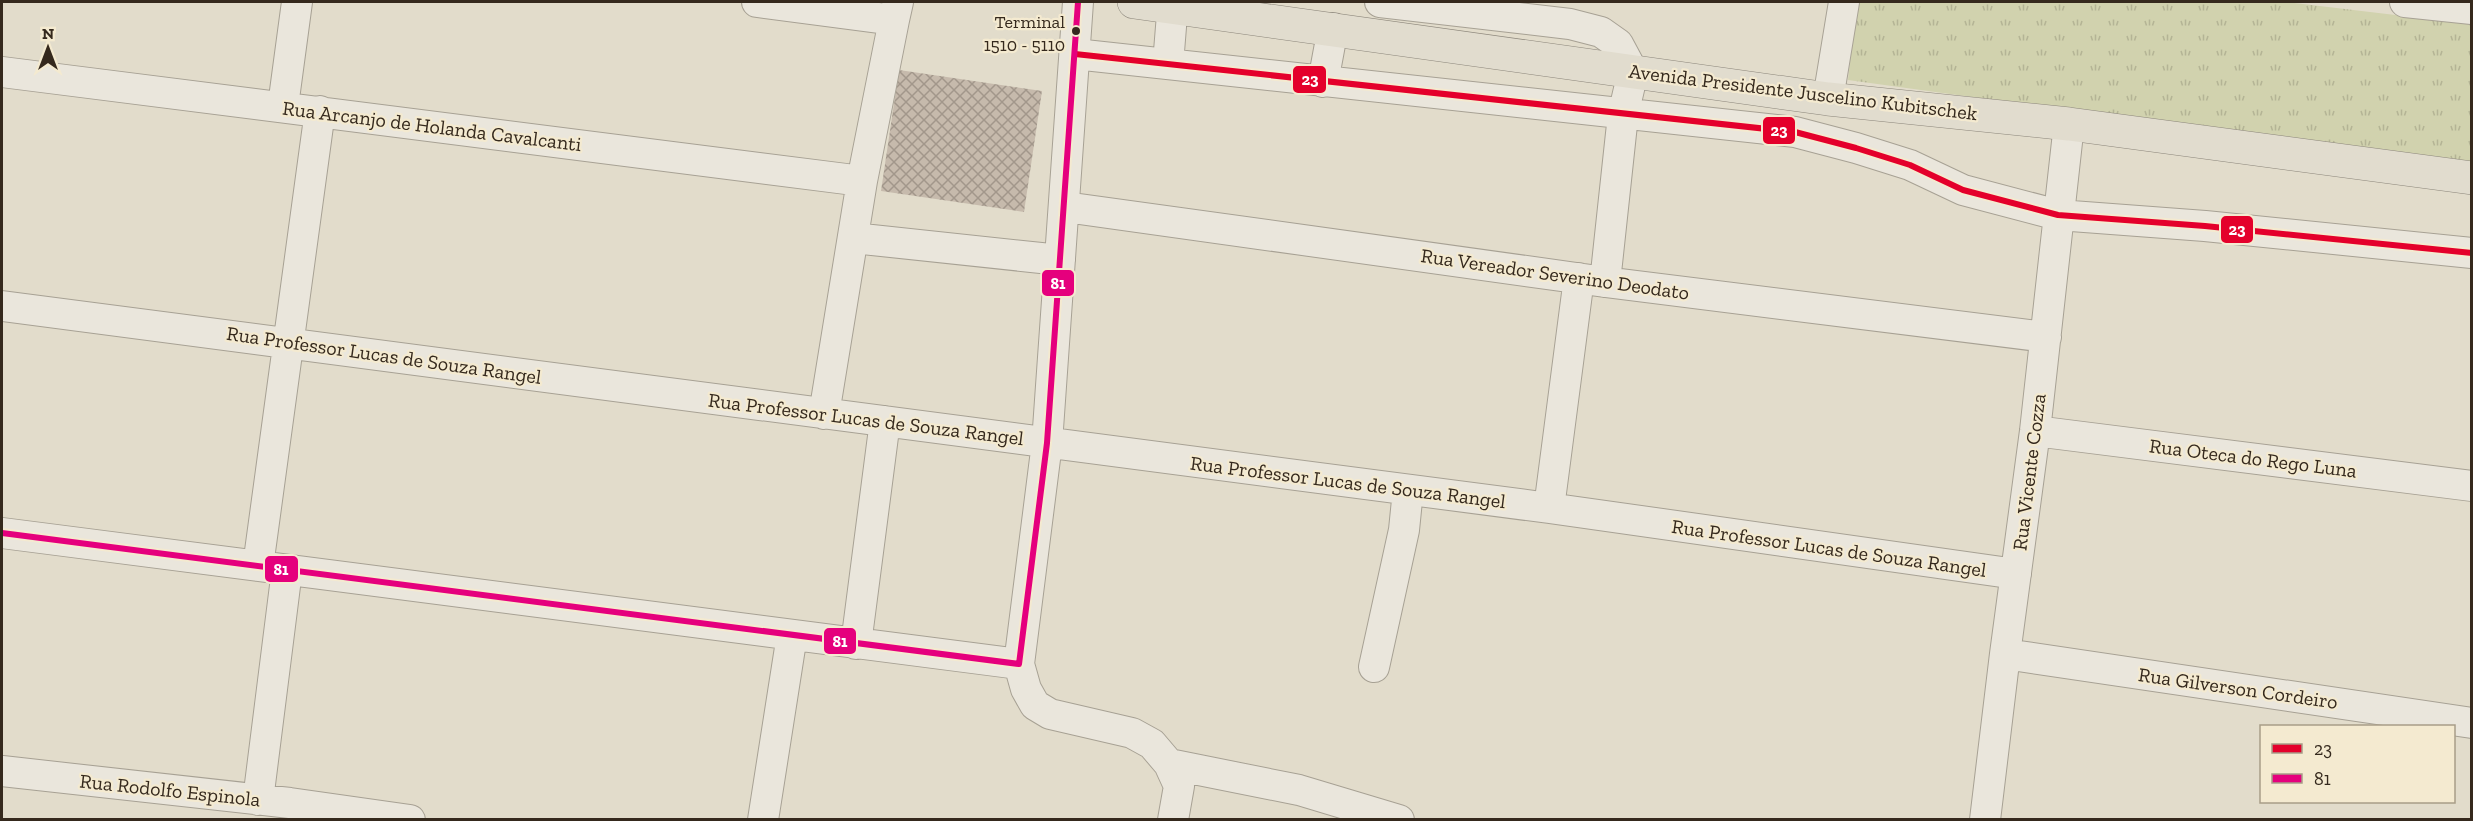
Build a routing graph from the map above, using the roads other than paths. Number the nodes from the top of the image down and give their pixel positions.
1 (297, 2) edge
2 (758, 2) edge
3 (1078, 2) edge
4 (1134, 2) edge
5 (1380, 2) edge
6 (1844, 2) edge
7 (2405, 2) edge
8 (1173, 4) edge
9 (1413, 5) junction
10 (2472, 9) edge
11 (896, 11) edge
12 (1333, 28) junction
13 (1407, 38) junction
14 (1075, 54) junction
15 (1168, 64) junction
16 (2, 72) edge
17 (1633, 72) junction
18 (1323, 82) junction
19 (1828, 99) junction
20 (283, 106) junction
21 (320, 111) junction
22 (1623, 115) junction
23 (2069, 124) junction
24 (2472, 178) edge
25 (862, 181) junction
26 (1065, 207) junction
27 (2058, 215) junction
28 (853, 238) junction
29 (2472, 253) edge
30 (1060, 260) junction
31 (1592, 280) junction
32 (2, 306) edge
33 (2046, 337) junction
34 (287, 342) junction
35 (824, 414) junction
36 (885, 421) junction
37 (2035, 431) junction
38 (1047, 443) junction
39 (2472, 486) edge
40 (1408, 490) junction
41 (1549, 508) junction
42 (2, 533) edge
43 (272, 568) junction
44 (2016, 574) junction
45 (792, 635) junction
46 (856, 644) junction
47 (2005, 654) junction
48 (1019, 664) junction
49 (1374, 667) dead end
50 (2472, 723) edge
51 (1169, 764) junction
52 (2, 771) edge
53 (258, 800) junction
54 (289, 811) edge
55 (410, 819) edge
56 (763, 819) edge
57 (1173, 819) edge
58 (1399, 819) edge
59 (1985, 819) edge

1 - 20 street
2 - 11 street
3 - 14 street
4 - 8 main road, Avenida Presidente Juscelino Kubitschek
5 - 9 street
6 - 19 street
7 - 10 street
8 - 12 main road, Avenida Presidente Juscelino Kubitschek
8 - 15 street
9 - 13 street
9 - 17 street
11 - 25 street
12 - 13 main road, Avenida Presidente Juscelino Kubitschek
12 - 18 street
13 - 17 main road, Avenida Presidente Juscelino Kubitschek
14 - 15 street
14 - 26 street
15 - 18 street
16 - 20 street, Rua Arcanjo de Holanda Cavalcanti
17 - 19 main road, Avenida Presidente Juscelino Kubitschek
17 - 22 street
18 - 22 street
19 - 23 main road, Avenida Presidente Juscelino Kubitschek
20 - 21 street, Rua Arcanjo de Holanda Cavalcanti
21 - 25 street, Rua Arcanjo de Holanda Cavalcanti
21 - 34 street
22 - 27 street
22 - 31 street
23 - 24 main road, Avenida Presidente Juscelino Kubitschek
23 - 27 street, Rua Vicente Cozza
25 - 28 street
26 - 30 street
26 - 31 street, Rua Vereador Severino Deodato
27 - 29 street
27 - 33 street, Rua Vicente Cozza
28 - 30 street
28 - 35 street
30 - 38 street
31 - 33 street, Rua Vereador Severino Deodato
31 - 41 street
32 - 34 street, Rua Professor Lucas de Souza Rangel
33 - 37 street, Rua Vicente Cozza
34 - 35 street, Rua Professor Lucas de Souza Rangel
34 - 43 street
35 - 36 street, Rua Professor Lucas de Souza Rangel
36 - 38 street, Rua Professor Lucas de Souza Rangel
36 - 46 street
37 - 39 street, Rua Oteca do Rego Luna
37 - 44 street, Rua Vicente Cozza
38 - 40 street, Rua Professor Lucas de Souza Rangel
38 - 48 street
40 - 41 street, Rua Professor Lucas de Souza Rangel
40 - 49 street
41 - 44 street, Rua Professor Lucas de Souza Rangel
42 - 43 street
43 - 45 street
43 - 53 street
44 - 47 street, Rua Vicente Cozza
45 - 46 street
45 - 56 street
46 - 48 street
47 - 50 street, Rua Gilverson Cordeiro
47 - 59 street, Rua Vicente Cozza
48 - 51 street
51 - 57 street
51 - 58 street
52 - 53 street, Rua Rodolfo Espinola
53 - 54 street, Rua Rodolfo Espinola
54 - 55 street, Rua Rodolfo Espinola

